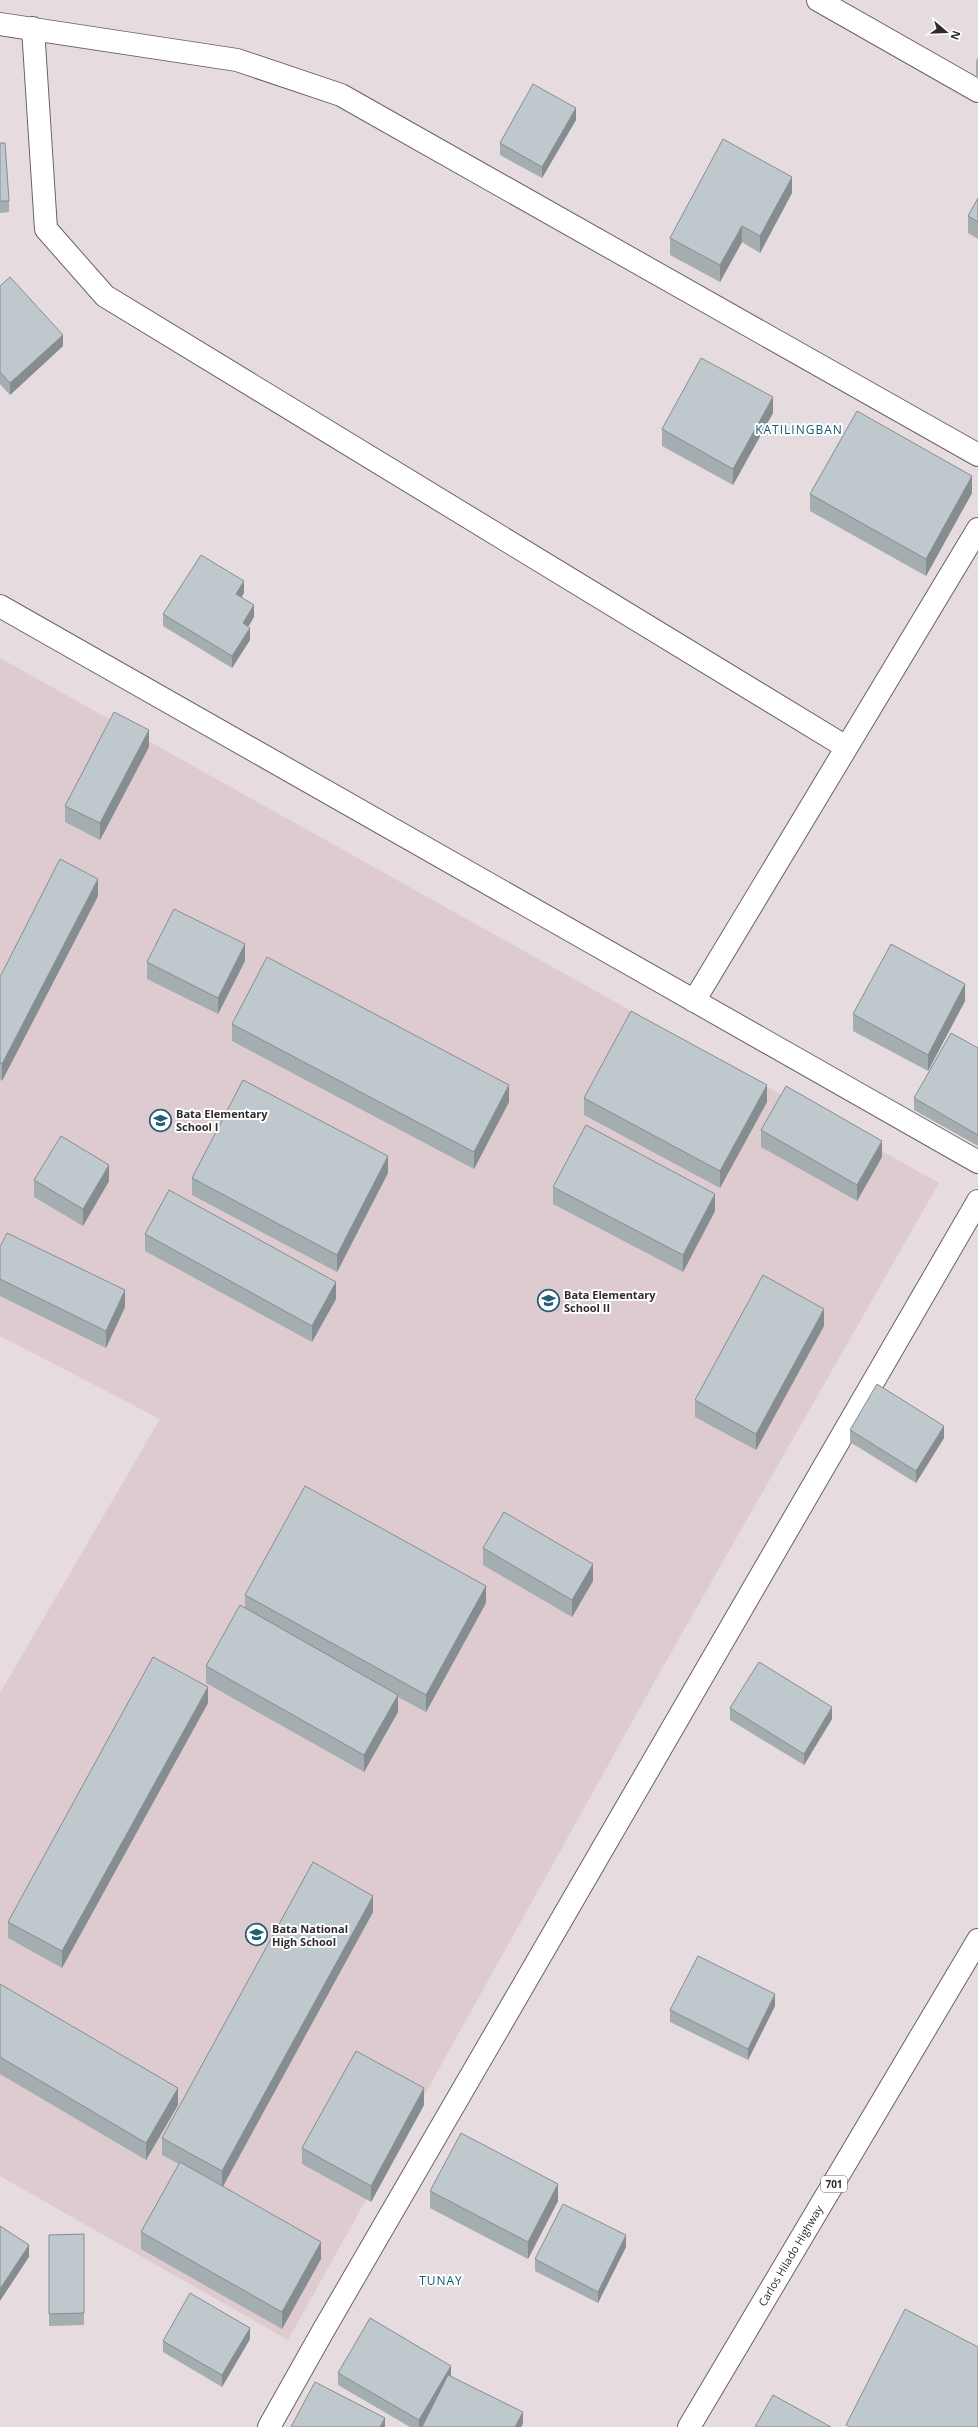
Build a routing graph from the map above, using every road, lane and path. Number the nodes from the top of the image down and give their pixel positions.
1 (818, 0) edge
2 (0, 24) edge
3 (33, 28) junction
4 (978, 91) edge
5 (978, 455) edge
6 (978, 529) edge
7 (0, 606) edge
8 (846, 747) junction
9 (694, 1001) junction
10 (978, 1162) edge
11 (978, 1200) edge
12 (978, 1940) edge
13 (270, 2427) edge
14 (689, 2427) edge

1 - 4 street
2 - 3 street
3 - 5 street
3 - 8 street
6 - 8 street
7 - 9 street
8 - 9 street
9 - 10 street
11 - 13 street
12 - 14 street, Carlos Hilado Highway / 701

